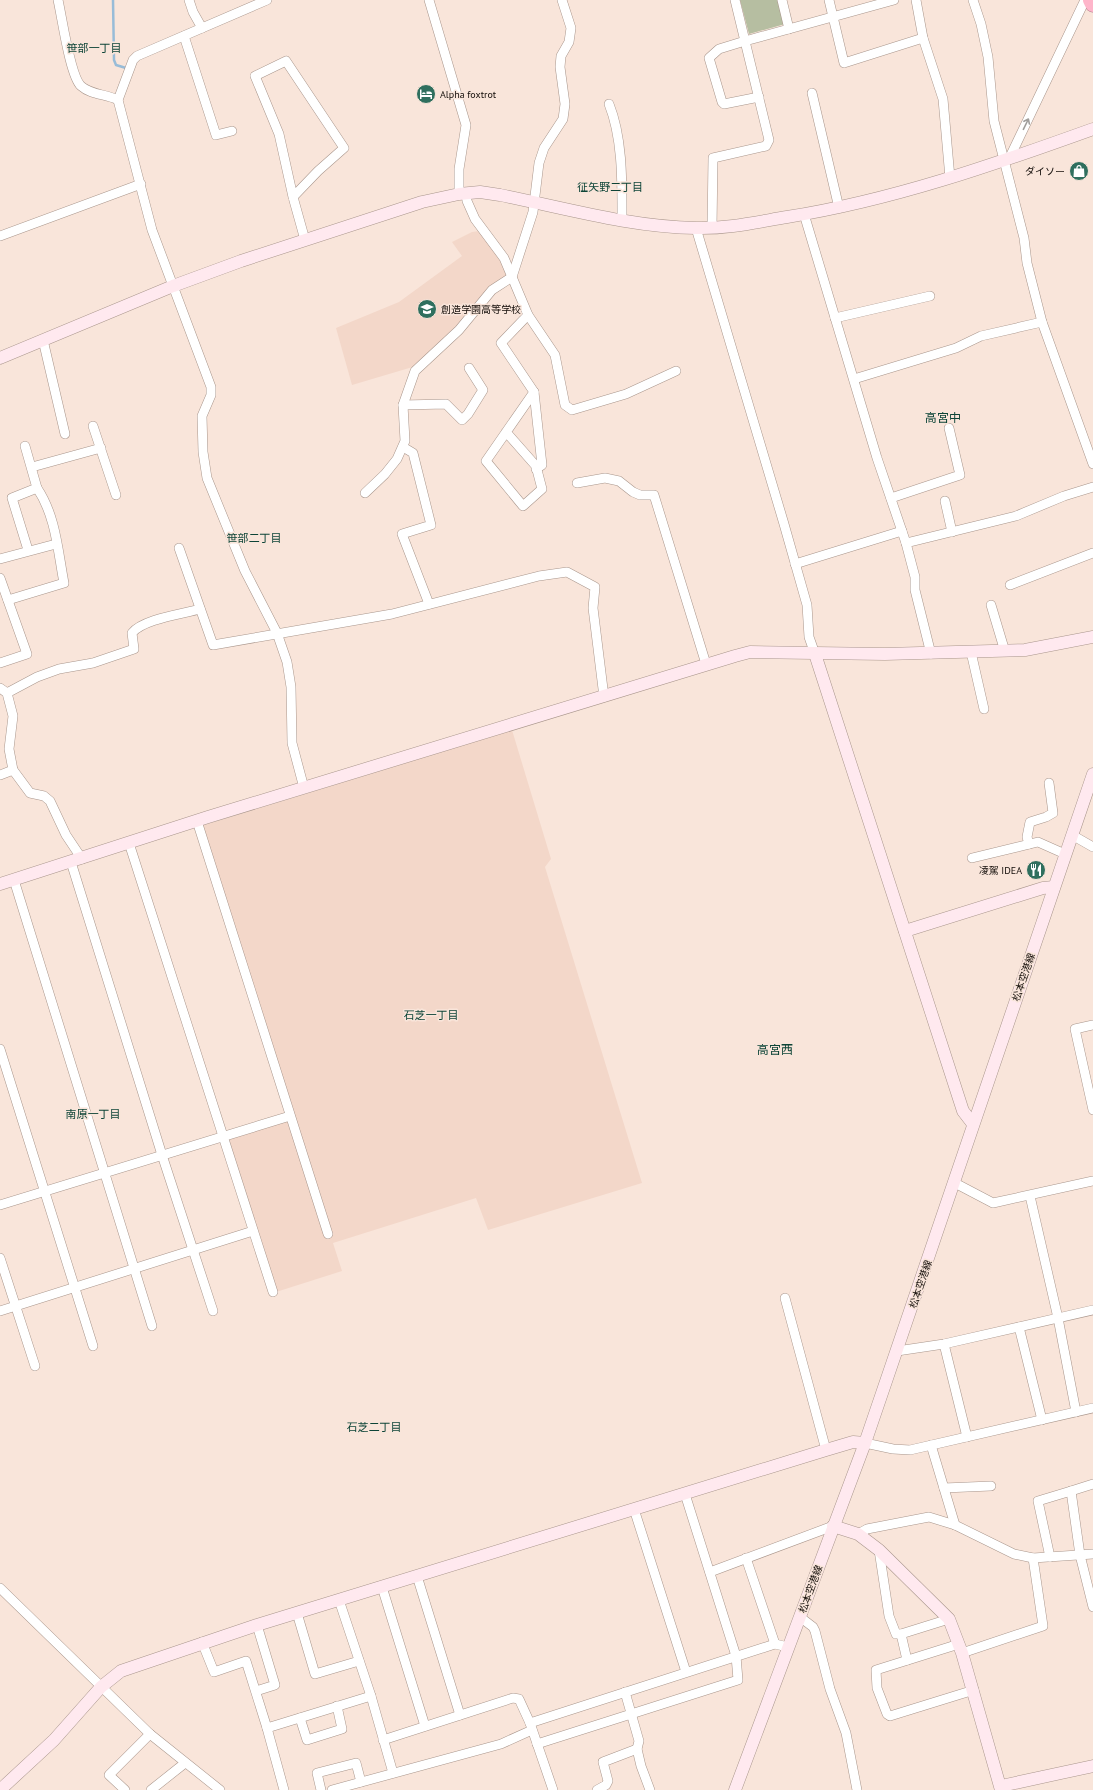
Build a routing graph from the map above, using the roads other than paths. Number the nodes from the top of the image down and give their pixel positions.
1 (58, 0) edge
2 (189, 0) edge
3 (267, 0) edge
4 (429, 0) edge
5 (562, 0) edge
6 (735, 0) edge
7 (782, 0) edge
8 (829, 0) edge
9 (894, 0) edge
10 (916, 0) edge
11 (973, 0) edge
12 (1085, 0) edge
13 (1091, 0) edge
14 (1093, 4) edge
15 (833, 16) junction
16 (202, 28) junction
17 (789, 29) junction
18 (184, 36) junction
19 (923, 38) junction
20 (745, 41) junction
21 (812, 93) dead end
22 (759, 96) junction
23 (118, 100) junction
24 (608, 104) dead end
25 (1093, 129) edge
26 (232, 131) dead end
27 (1007, 160) junction
28 (950, 178) junction
29 (141, 184) junction
30 (463, 193) junction
31 (293, 197) junction
32 (534, 202) junction
33 (839, 208) junction
34 (804, 214) junction
35 (622, 220) junction
36 (696, 228) junction
37 (712, 228) junction
38 (0, 236) edge
39 (305, 240) junction
40 (512, 277) junction
41 (173, 286) junction
42 (930, 296) dead end
43 (528, 316) junction
44 (835, 318) junction
45 (1042, 322) junction
46 (43, 340) junction
47 (0, 358) edge
48 (469, 368) dead end
49 (676, 371) dead end
50 (854, 379) junction
51 (534, 392) junction
52 (403, 405) junction
53 (94, 426) dead end
54 (949, 428) dead end
55 (506, 432) junction
56 (65, 434) dead end
57 (25, 446) dead end
58 (403, 447) junction
59 (101, 448) junction
60 (1093, 464) edge
61 (32, 467) junction
62 (536, 469) junction
63 (577, 483) dead end
64 (1093, 487) edge
65 (37, 488) junction
66 (365, 493) dead end
67 (116, 495) dead end
68 (891, 498) junction
69 (945, 501) dead end
70 (902, 531) junction
71 (952, 532) junction
72 (906, 543) junction
73 (56, 544) junction
74 (179, 548) dead end
75 (28, 550) junction
76 (1093, 554) edge
77 (0, 559) edge
78 (795, 564) junction
79 (0, 578) edge
80 (1010, 585) dead end
81 (8, 600) junction
82 (430, 604) junction
83 (991, 605) dead end
84 (200, 609) junction
85 (277, 634) junction
86 (1093, 637) edge
87 (1003, 645) dead end
88 (971, 652) junction
89 (815, 654) junction
90 (931, 654) junction
91 (0, 663) edge
92 (706, 664) junction
93 (2, 688) edge
94 (604, 696) junction
95 (984, 709) dead end
96 (13, 770) junction
97 (1093, 774) edge
98 (0, 775) edge
99 (1049, 783) dead end
100 (304, 788) junction
101 (197, 821) junction
102 (1072, 835) junction
103 (129, 843) junction
104 (1030, 844) junction
105 (1093, 847) edge
106 (1065, 854) junction
107 (972, 858) dead end
108 (76, 860) junction
109 (14, 880) junction
110 (0, 884) edge
111 (1054, 887) junction
112 (905, 931) junction
113 (1093, 1025) edge
114 (0, 1049) edge
115 (1093, 1110) edge
116 (290, 1116) junction
117 (973, 1124) junction
118 (223, 1137) junction
119 (162, 1155) junction
120 (104, 1174) junction
121 (1093, 1181) edge
122 (953, 1182) junction
123 (45, 1192) junction
124 (1030, 1196) junction
125 (0, 1205) edge
126 (253, 1231) junction
127 (328, 1234) dead end
128 (194, 1250) junction
129 (0, 1258) edge
130 (134, 1269) junction
131 (74, 1287) junction
132 (272, 1292) dead end
133 (784, 1298) dead end
134 (15, 1306) junction
135 (1093, 1310) edge
136 (0, 1311) edge
137 (213, 1311) dead end
138 (1058, 1318) junction
139 (152, 1326) dead end
140 (1019, 1327) junction
141 (944, 1344) junction
142 (93, 1346) dead end
143 (897, 1351) junction
144 (35, 1366) dead end
145 (1093, 1408) edge
146 (1076, 1412) junction
147 (1042, 1420) junction
148 (967, 1437) junction
149 (865, 1443) junction
150 (931, 1445) junction
151 (826, 1450) junction
152 (1093, 1484) edge
153 (991, 1486) dead end
154 (944, 1488) junction
155 (1071, 1491) junction
156 (685, 1494) junction
157 (634, 1509) junction
158 (955, 1525) junction
159 (833, 1526) junction
160 (858, 1534) junction
161 (879, 1550) junction
162 (1093, 1554) edge
163 (1080, 1555) junction
164 (1050, 1557) junction
165 (746, 1558) junction
166 (1033, 1558) junction
167 (710, 1572) junction
168 (417, 1576) junction
169 (382, 1587) junction
170 (0, 1588) edge
171 (339, 1600) junction
172 (1093, 1607) edge
173 (297, 1613) junction
174 (800, 1617) junction
175 (949, 1619) junction
176 (257, 1625) junction
177 (901, 1634) junction
178 (202, 1642) junction
179 (775, 1644) junction
180 (788, 1647) junction
181 (961, 1648) junction
182 (736, 1656) junction
183 (907, 1660) junction
184 (359, 1661) junction
185 (686, 1672) junction
186 (101, 1687) junction
187 (974, 1690) junction
188 (256, 1691) junction
189 (625, 1692) junction
190 (371, 1696) junction
191 (337, 1706) junction
192 (631, 1714) junction
193 (460, 1715) junction
194 (300, 1718) junction
195 (425, 1726) junction
196 (531, 1726) junction
197 (268, 1728) junction
198 (150, 1734) junction
199 (383, 1740) junction
200 (537, 1744) junction
201 (637, 1749) junction
202 (185, 1763) junction
203 (1093, 1766) edge
204 (393, 1773) junction
205 (361, 1782) junction
206 (1001, 1788) edge
207 (0, 1790) edge
208 (125, 1790) edge
209 (151, 1790) edge
210 (220, 1790) edge
211 (284, 1790) edge
212 (321, 1790) edge
213 (332, 1790) edge
214 (553, 1790) edge
215 (598, 1790) edge
216 (650, 1790) edge
217 (734, 1790) edge
218 (857, 1790) edge

1 - 23 street
2 - 16 street
3 - 16 street
4 - 30 street
5 - 32 street
6 - 20 street
7 - 17 street
8 - 15 street
9 - 15 street
10 - 19 street
11 - 27 street
27 -> 12 street
13 - 14 highway
15 - 17 street
15 - 19 street
16 - 18 street
17 - 20 street
18 - 23 street
18 - 26 street
19 - 28 street
20 - 22 street
20 - 22 street
21 - 33 street
22 - 37 street
23 - 29 street
24 - 35 street
25 - 27 street
27 - 28 street
27 - 45 street
28 - 33 street
29 - 38 street
29 - 41 street
30 - 32 street
30 - 39 street
30 - 40 street
31 - 31 street
31 - 39 street
32 - 35 street
32 - 40 street
33 - 34 street
34 - 37 street
34 - 44 street
35 - 36 street
36 - 37 street
36 - 78 street
39 - 41 street
40 - 43 street
40 - 52 street
41 - 46 street
41 - 85 street
42 - 44 street
43 - 49 street
43 - 51 street
44 - 50 street
45 - 50 street
45 - 60 street
46 - 47 street
46 - 56 street
48 - 52 street
50 - 68 street
51 - 55 street
51 - 62 street
52 - 58 street
53 - 59 street
54 - 68 street
55 - 62 street
55 - 62 street
57 - 61 street
58 - 66 street
58 - 82 street
59 - 61 street
59 - 67 street
61 - 65 street
63 - 92 street
64 - 71 street
65 - 73 street
65 - 75 street
68 - 70 street
69 - 71 street
70 - 72 street
70 - 78 street
71 - 72 street
72 - 90 street
73 - 75 street
73 - 81 street
74 - 84 street
75 - 77 street
76 - 80 street
78 - 89 street
79 - 81 street
81 - 91 street
82 - 85 street
82 - 94 street
83 - 87 street
84 - 85 street
84 - 93 street
85 - 100 street
86 - 88 street
88 - 90 street
88 - 95 street
89 - 90 street
89 - 92 street
89 - 112 street
92 - 94 street
93 - 96 street
94 - 100 street
96 - 98 street
96 - 108 street
97 - 102 street, 松本空港線
99 - 104 street
100 - 101 street
101 - 103 street
101 - 116 street
102 - 105 street
102 - 106 street, 松本空港線
103 - 108 street
103 - 118 street
104 - 106 street
104 - 107 street
106 - 111 street, 松本空港線
108 - 109 street
108 - 119 street
109 - 110 street
109 - 120 street
111 - 112 street
111 - 117 street, 松本空港線
112 - 117 street
113 - 115 street
114 - 123 street
116 - 118 street
116 - 127 street
117 - 122 street, 松本空港線
118 - 119 street
118 - 126 street
119 - 120 street
119 - 128 street
120 - 123 street
120 - 130 street
121 - 124 street
122 - 124 street
122 - 143 street, 松本空港線
123 - 125 street
123 - 131 street
124 - 138 street
126 - 128 street
126 - 132 street
128 - 130 street
128 - 137 street
129 - 134 street
130 - 131 street
130 - 139 street
131 - 134 street
131 - 142 street
133 - 151 street
134 - 136 street
134 - 144 street
135 - 138 street
138 - 140 street
138 - 146 street
140 - 141 street
140 - 147 street
141 - 143 street
141 - 148 street
143 - 149 street, 松本空港線
145 - 146 street
146 - 147 street
147 - 148 street
148 - 150 street
149 - 150 street
149 - 151 street
149 - 159 street, 松本空港線
150 - 154 street
151 - 156 street
152 - 155 street
153 - 154 street
154 - 158 street
155 - 163 street
155 - 164 street
156 - 157 street
156 - 167 street
157 - 168 street
157 - 185 street
158 - 160 street
158 - 166 street
159 - 160 street
159 - 165 street
159 - 174 street, 松本空港線
160 - 161 street
161 - 175 street
161 - 177 street
162 - 163 street
163 - 164 street
163 - 172 street
164 - 166 street
165 - 167 street
165 - 179 street
166 - 181 street
167 - 182 street
168 - 169 street
168 - 193 street
169 - 171 street
169 - 195 street
170 - 186 street
171 - 173 street
171 - 184 street
173 - 176 street
173 - 184 street
174 - 180 street, 松本空港線
174 - 218 street
175 - 177 street
175 - 181 street
176 - 178 street
176 - 188 street
177 - 183 street
178 - 186 street
178 - 188 street
179 - 180 street
179 - 182 street
180 - 217 street, 松本空港線
181 - 183 street
181 - 187 street
182 - 185 street
182 - 192 street
183 - 187 street
184 - 190 street
185 - 189 street
186 - 198 street
186 - 207 street
187 - 206 street
188 - 197 street
189 - 192 street
189 - 196 street
190 - 191 street
190 - 199 street
191 - 194 street
191 - 194 street
192 - 200 street
192 - 201 street
193 - 195 street
193 - 196 street
194 - 197 street
195 - 199 street
196 - 200 street
196 - 204 street
197 - 211 street
198 - 202 street
198 - 208 street
199 - 204 street
200 - 214 street
201 - 215 street
201 - 216 street
202 - 209 street
202 - 210 street
203 - 206 street
204 - 205 street
205 - 212 street
205 - 213 street

